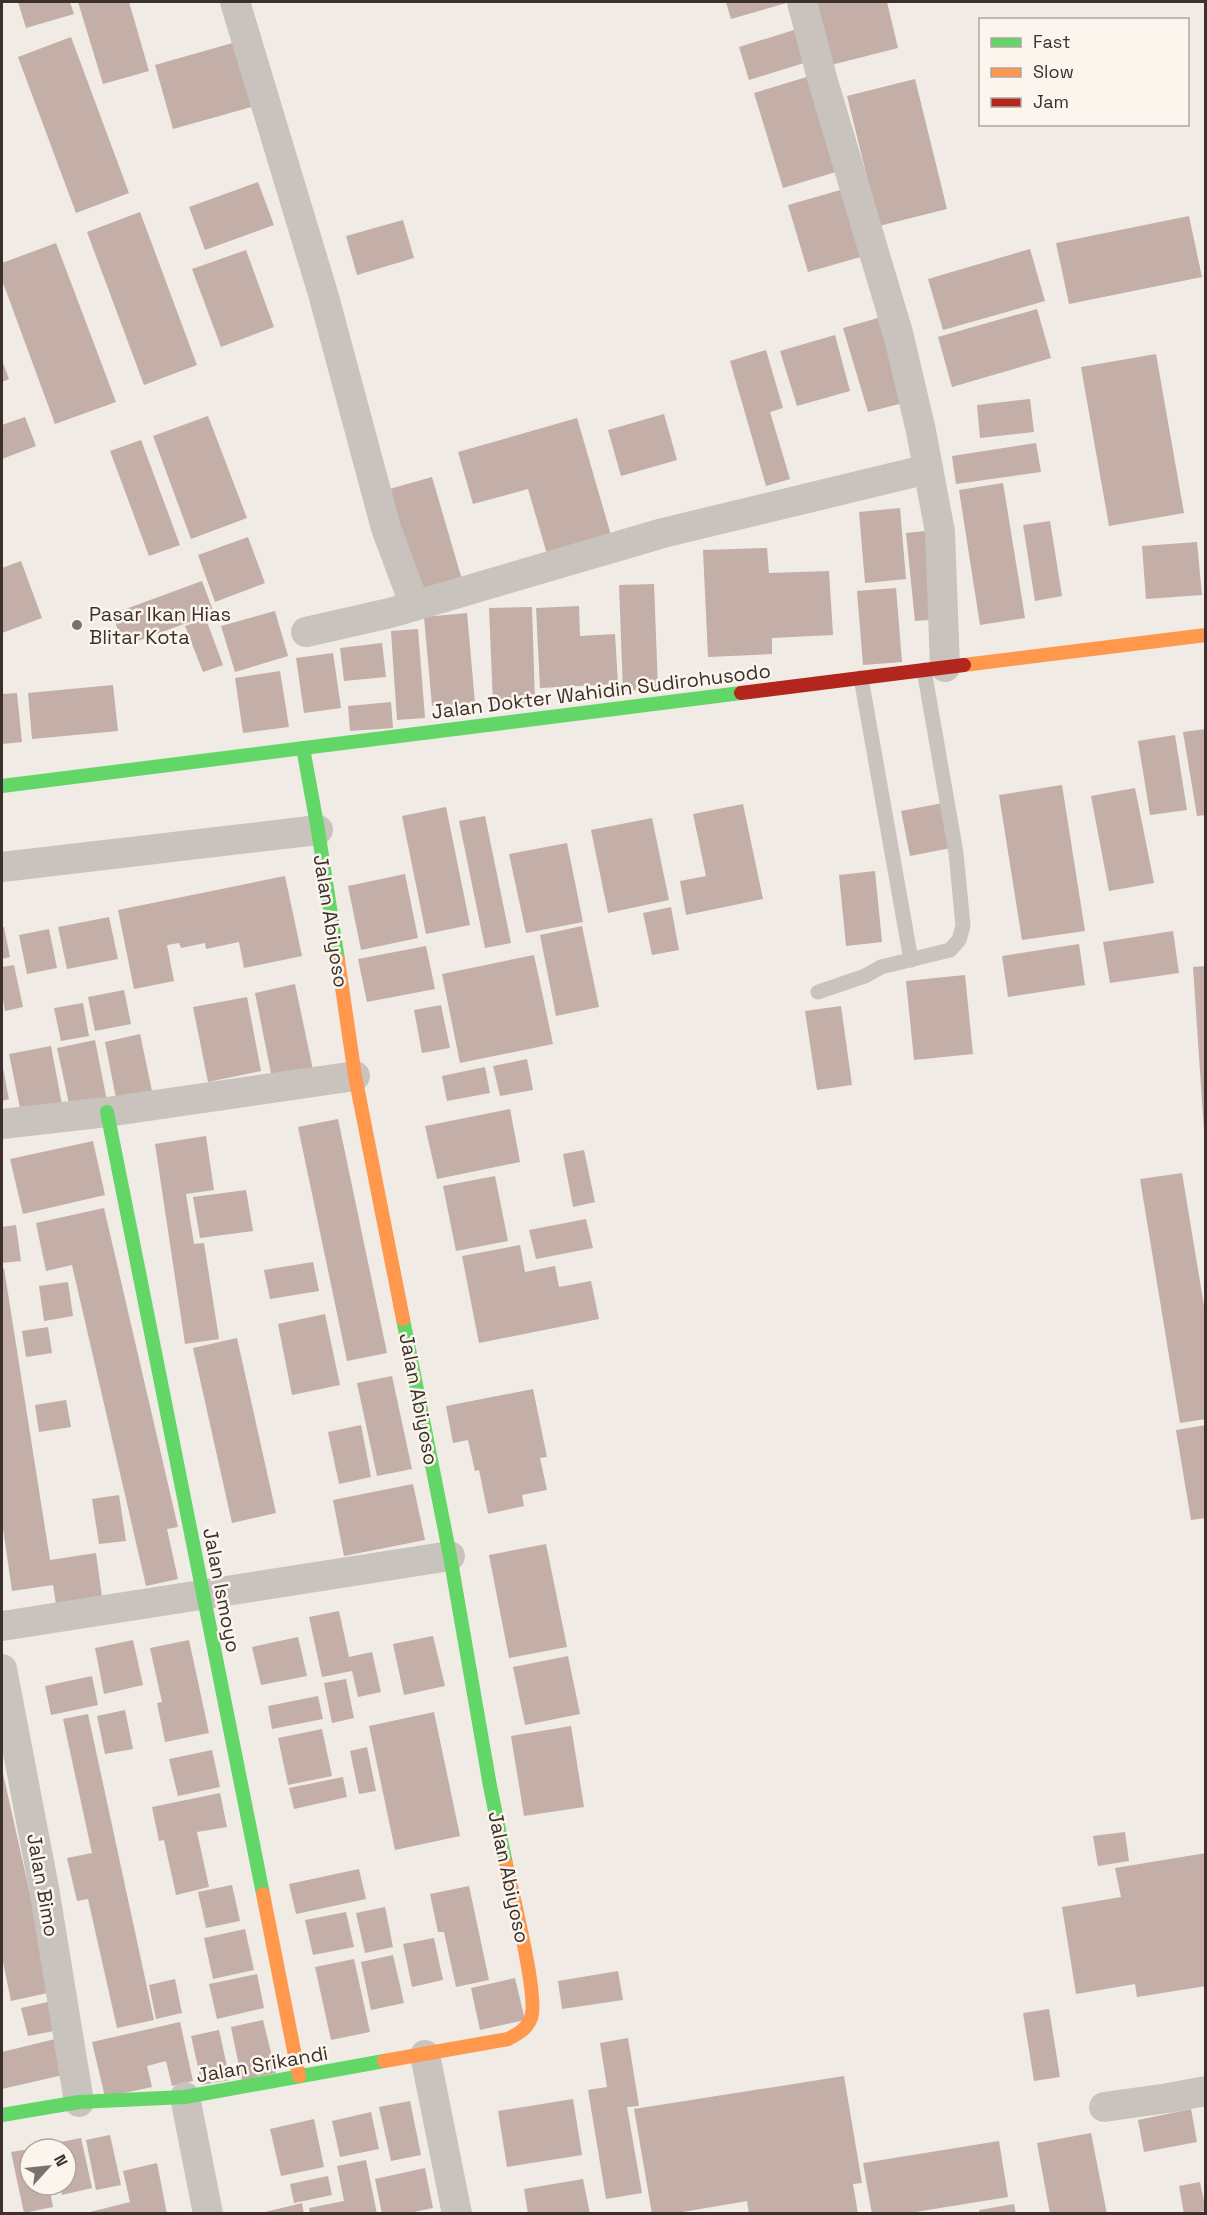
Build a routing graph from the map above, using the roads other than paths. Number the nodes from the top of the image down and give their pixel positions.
1 (235, 2) edge
2 (802, 2) edge
3 (928, 468) junction
4 (416, 606) junction
5 (306, 632) dead end
6 (1206, 635) edge
7 (934, 669) junction
8 (861, 678) junction
9 (303, 748) junction
10 (2, 786) edge
11 (318, 830) junction
12 (2, 867) edge
13 (912, 960) junction
14 (818, 992) dead end
15 (355, 1076) junction
16 (107, 1112) junction
17 (2, 1124) edge
18 (450, 1556) junction
19 (204, 1594) junction
20 (2, 1626) edge
21 (2, 1669) edge
22 (525, 2030) joint
23 (425, 2055) junction
24 (298, 2076) junction
25 (1206, 2091) edge
26 (185, 2097) junction
27 (80, 2102) junction
28 (1104, 2107) dead end
29 (2, 2115) edge
30 (208, 2214) edge
31 (458, 2214) edge

1 - 4 street
2 - 3 street
3 - 4 street
3 - 7 street
4 - 5 street
6 - 7 street, Jalan Dokter Wahidin Sudirohusodo
7 - 8 street, Jalan Dokter Wahidin Sudirohusodo
7 - 13 lane
8 - 9 street, Jalan Dokter Wahidin Sudirohusodo
8 - 13 lane
9 - 10 street, Jalan Dokter Wahidin Sudirohusodo
9 - 11 street, Jalan Abiyoso
11 - 12 street
11 - 15 street, Jalan Abiyoso
13 - 14 lane
15 - 16 street
15 - 18 street, Jalan Abiyoso
16 - 17 street
16 - 19 street, Jalan Ismoyo
18 - 19 street
18 - 22 street, Jalan Abiyoso
19 - 20 street
19 - 24 street, Jalan Ismoyo
21 - 27 street, Jalan Bimo
22 - 23 street, Jalan Srikandi
23 - 24 street, Jalan Srikandi
23 - 31 street
24 - 26 street, Jalan Srikandi
25 - 28 street
26 - 27 street, Jalan Srikandi
26 - 30 street
27 - 29 street, Jalan Srikandi

